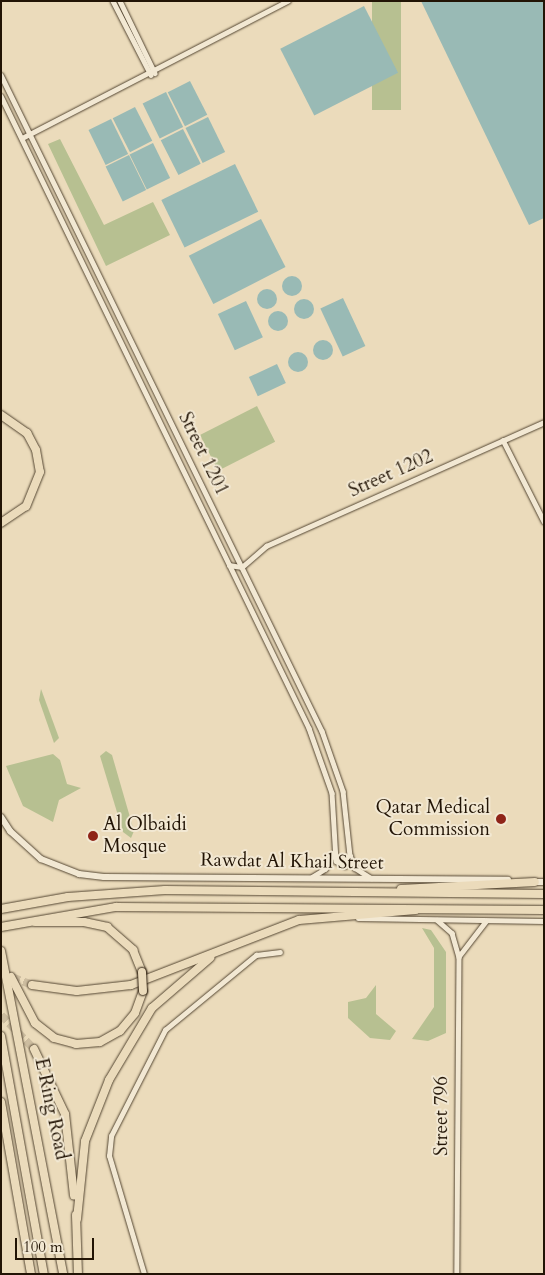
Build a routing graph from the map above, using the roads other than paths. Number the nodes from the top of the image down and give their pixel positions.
1 (113, 1) edge
2 (120, 1) edge
3 (288, 1) edge
4 (153, 74) junction
5 (1, 75) edge
6 (1, 96) edge
7 (31, 134) junction
8 (22, 138) junction
9 (1, 415) edge
10 (169, 418) junction
11 (544, 422) edge
12 (161, 423) junction
13 (503, 440) junction
14 (544, 521) edge
15 (1, 523) edge
16 (237, 557) junction
17 (252, 557) junction
18 (229, 565) junction
19 (242, 567) junction
20 (1, 816) edge
21 (335, 849) junction
22 (350, 855) junction
23 (305, 879) junction
24 (372, 879) junction
25 (535, 882) junction
26 (544, 882) edge
27 (382, 893) junction
28 (544, 894) edge
29 (425, 908) junction
30 (1, 909) edge
31 (544, 910) edge
32 (342, 916) junction
33 (437, 920) junction
34 (486, 921) junction
35 (544, 921) edge
36 (22, 922) junction
37 (1, 927) edge
38 (223, 948) junction
39 (280, 952) dead end
40 (2, 954) edge
41 (458, 957) junction
42 (32, 984) tunnel mouth
43 (1, 1036) edge
44 (34, 1049) tunnel mouth
45 (1, 1102) edge
46 (77, 1219) junction
47 (31, 1274) edge
48 (44, 1274) edge
49 (63, 1274) edge
50 (78, 1274) edge
51 (144, 1274) edge
52 (457, 1274) edge

1 - 4 street
2 - 4 street
3 - 4 street
4 - 7 street
5 - 7 street, Street 1201
6 - 8 street, Street 1201
7 - 8 street
7 - 10 street, Street 1201
8 - 12 street, Street 1201
9 - 15 highway
10 - 12 street
10 - 16 street, Street 1201
11 - 13 street, Street 1202
12 - 18 street, Street 1201
13 - 14 street
13 - 17 street, Street 1202
16 - 17 street
16 - 19 street, Street 1201
17 - 19 street, Street 1202
18 - 19 street
18 - 21 street, Street 1201
19 - 22 street, Street 1201
20 - 23 street, Rawdat Al Khail Street
21 - 22 street
21 - 23 street
22 - 24 street
23 - 24 street, Rawdat Al Khail Street
24 - 25 street, Rawdat Al Khail Street
25 - 26 street, Rawdat Al Khail Street
25 - 27 highway
27 - 28 highway, Rawdat Al Khail Street
27 - 30 highway, Rawdat Al Khail Street
29 - 31 highway
29 - 32 highway
29 - 36 highway
32 - 33 street
32 - 38 highway
33 - 34 street
33 - 41 street, Street 796
34 - 35 street
34 - 41 street
36 - 37 highway
36 - 40 highway, bridge
38 - 42 highway
38 - 46 highway
39 - 51 street
40 - 49 highway, E Ring Road
41 - 52 street, Street 796
43 - 48 highway, E Ring Road
44 - 46 highway
45 - 47 highway
46 - 50 highway

